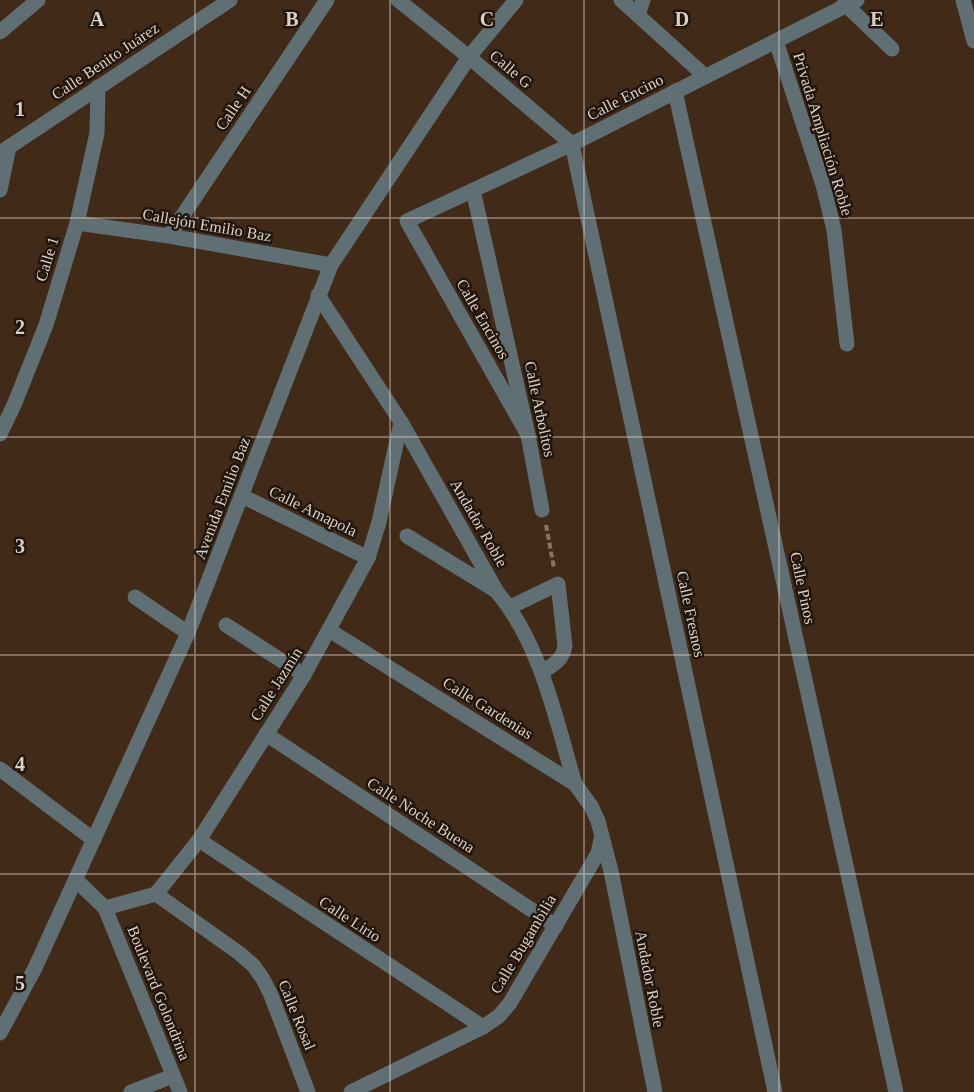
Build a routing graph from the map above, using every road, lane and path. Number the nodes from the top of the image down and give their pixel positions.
1 (38, 0) edge
2 (230, 0) edge
3 (327, 0) edge
4 (398, 0) edge
5 (516, 0) edge
6 (621, 0) edge
7 (963, 0) edge
8 (850, 2) edge
9 (640, 7) edge
10 (0, 32) edge
11 (776, 41) junction
12 (974, 41) edge
13 (892, 49) dead end
14 (470, 57) junction
15 (705, 76) junction
16 (98, 87) junction
17 (675, 91) junction
18 (572, 144) junction
19 (5, 150) edge
20 (0, 190) edge
21 (473, 190) junction
22 (406, 221) joint
23 (77, 223) junction
24 (169, 236) junction
25 (331, 265) junction
26 (318, 294) junction
27 (847, 344) dead end
28 (400, 422) junction
29 (0, 434) edge
30 (528, 435) junction
31 (242, 496) junction
32 (542, 510) joint
33 (407, 536) dead end
34 (368, 558) junction
35 (558, 584) junction
36 (497, 592) junction
37 (135, 597) dead end
38 (510, 607) junction
39 (226, 626) dead end
40 (329, 630) junction
41 (188, 633) junction
42 (542, 672) junction
43 (304, 675) junction
44 (266, 734) junction
45 (0, 769) edge
46 (576, 784) junction
47 (601, 838) junction
48 (94, 840) junction
49 (198, 840) junction
50 (76, 880) junction
51 (156, 894) junction
52 (105, 908) junction
53 (556, 926) junction
54 (483, 1027) junction
55 (0, 1033) edge
56 (173, 1076) junction
57 (131, 1092) edge
58 (180, 1092) edge
59 (308, 1092) edge
60 (351, 1092) edge
61 (655, 1092) edge
62 (775, 1092) edge
63 (896, 1092) edge

1 - 10 street
2 - 16 street, Calle Benito Juárez
3 - 24 street, Calle H
4 - 14 street, Calle G
5 - 14 street, Avenida Emilio Baz
6 - 9 street
7 - 12 street
8 - 11 street, Calle Encino
8 - 13 street
9 - 15 street
11 - 15 street, Calle Encino
11 - 27 street, Privada Ampliación Roble
14 - 18 street, Calle G
14 - 25 street, Avenida Emilio Baz
15 - 17 street, Calle Encino
16 - 19 street, Calle Benito Juárez
16 - 23 street, Calle 1
17 - 18 street, Calle Encino
17 - 63 street, Calle Pinos
18 - 21 street, Calle Encino
18 - 62 street, Calle Fresnos
19 - 20 street
21 - 22 street, Calle Encino
21 - 30 street, Calle Arbolitos
22 - 30 street, Calle Encinos
23 - 24 street, Callejón Emilio Baz
23 - 29 street, Calle 1
24 - 25 street, Callejón Emilio Baz
25 - 26 street, Avenida Emilio Baz
26 - 28 street, Andador Roble
26 - 31 street, Avenida Emilio Baz
28 - 34 street, Calle Jazmín
28 - 36 street, Andador Roble
30 - 32 street, Calle Arbolitos
31 - 34 street, Calle Amapola
31 - 41 street, Avenida Emilio Baz
32 - 35 path
33 - 36 street
34 - 40 street, Calle Jazmín
35 - 38 street
35 - 42 street
36 - 38 street, Andador Roble
37 - 41 street
38 - 42 street, Andador Roble
39 - 43 street
40 - 43 street, Calle Jazmín
40 - 46 street, Calle Gardenias
41 - 48 street, Avenida Emilio Baz
42 - 46 street, Andador Roble
43 - 44 street, Calle Jazmín
44 - 49 street, Calle Jazmín
44 - 53 street, Calle Noche Buena
45 - 48 street
46 - 47 street, Calle Gardenias
47 - 53 street, Calle Bugambilia
47 - 61 street, Andador Roble
48 - 50 street, Avenida Emilio Baz
49 - 51 street, Calle Jazmín
49 - 54 street, Calle Lirio
50 - 52 street
50 - 55 street, Avenida Emilio Baz
51 - 52 street
51 - 59 street, Calle Rosal
52 - 56 street, Boulevard Golondrina
53 - 54 street, Calle Bugambilia
54 - 60 street, Calle Bugambilia
56 - 57 street
56 - 58 street, Boulevard Golondrina

